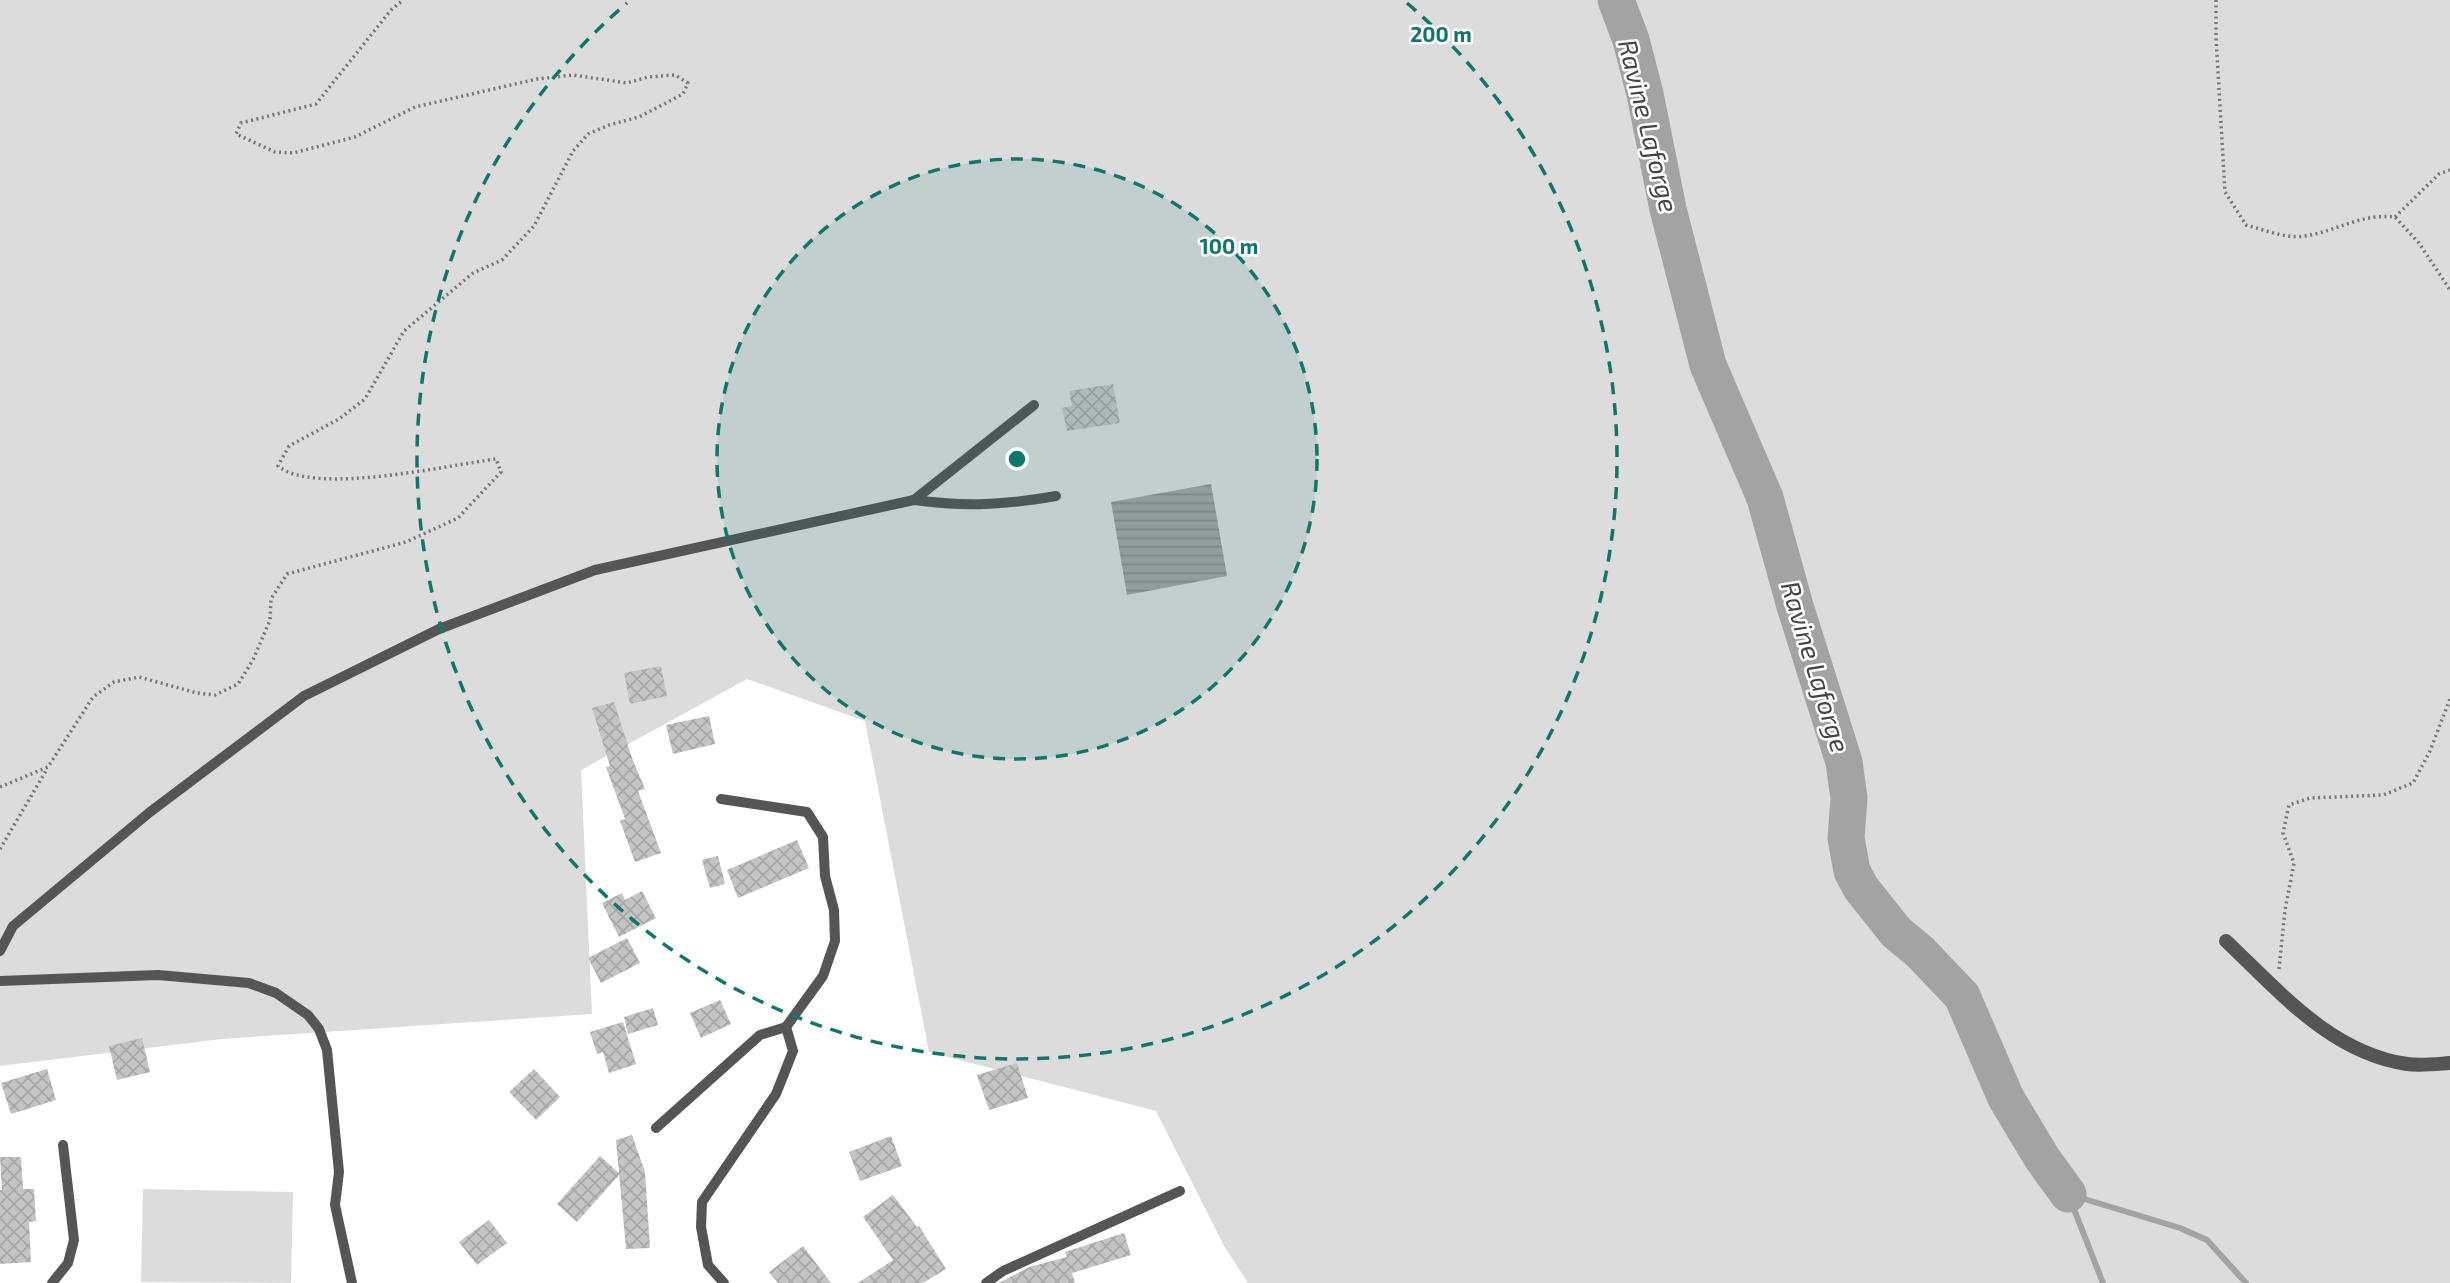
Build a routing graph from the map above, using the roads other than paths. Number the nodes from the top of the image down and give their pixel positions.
1 (1034, 405) dead end
2 (1056, 496) dead end
3 (914, 500) junction
4 (721, 799) dead end
5 (2226, 941) dead end
6 (0, 951) edge
7 (0, 981) edge
8 (786, 1027) junction
9 (2450, 1063) edge
10 (656, 1128) dead end
11 (63, 1145) dead end
12 (1180, 1191) dead end
13 (52, 1283) edge
14 (352, 1283) edge
15 (724, 1283) edge
16 (986, 1283) edge

1 - 3 lane
2 - 3 lane
3 - 6 lane
4 - 8 lane
5 - 9 street
7 - 14 lane
8 - 10 lane
8 - 15 lane
11 - 13 lane
12 - 16 lane

